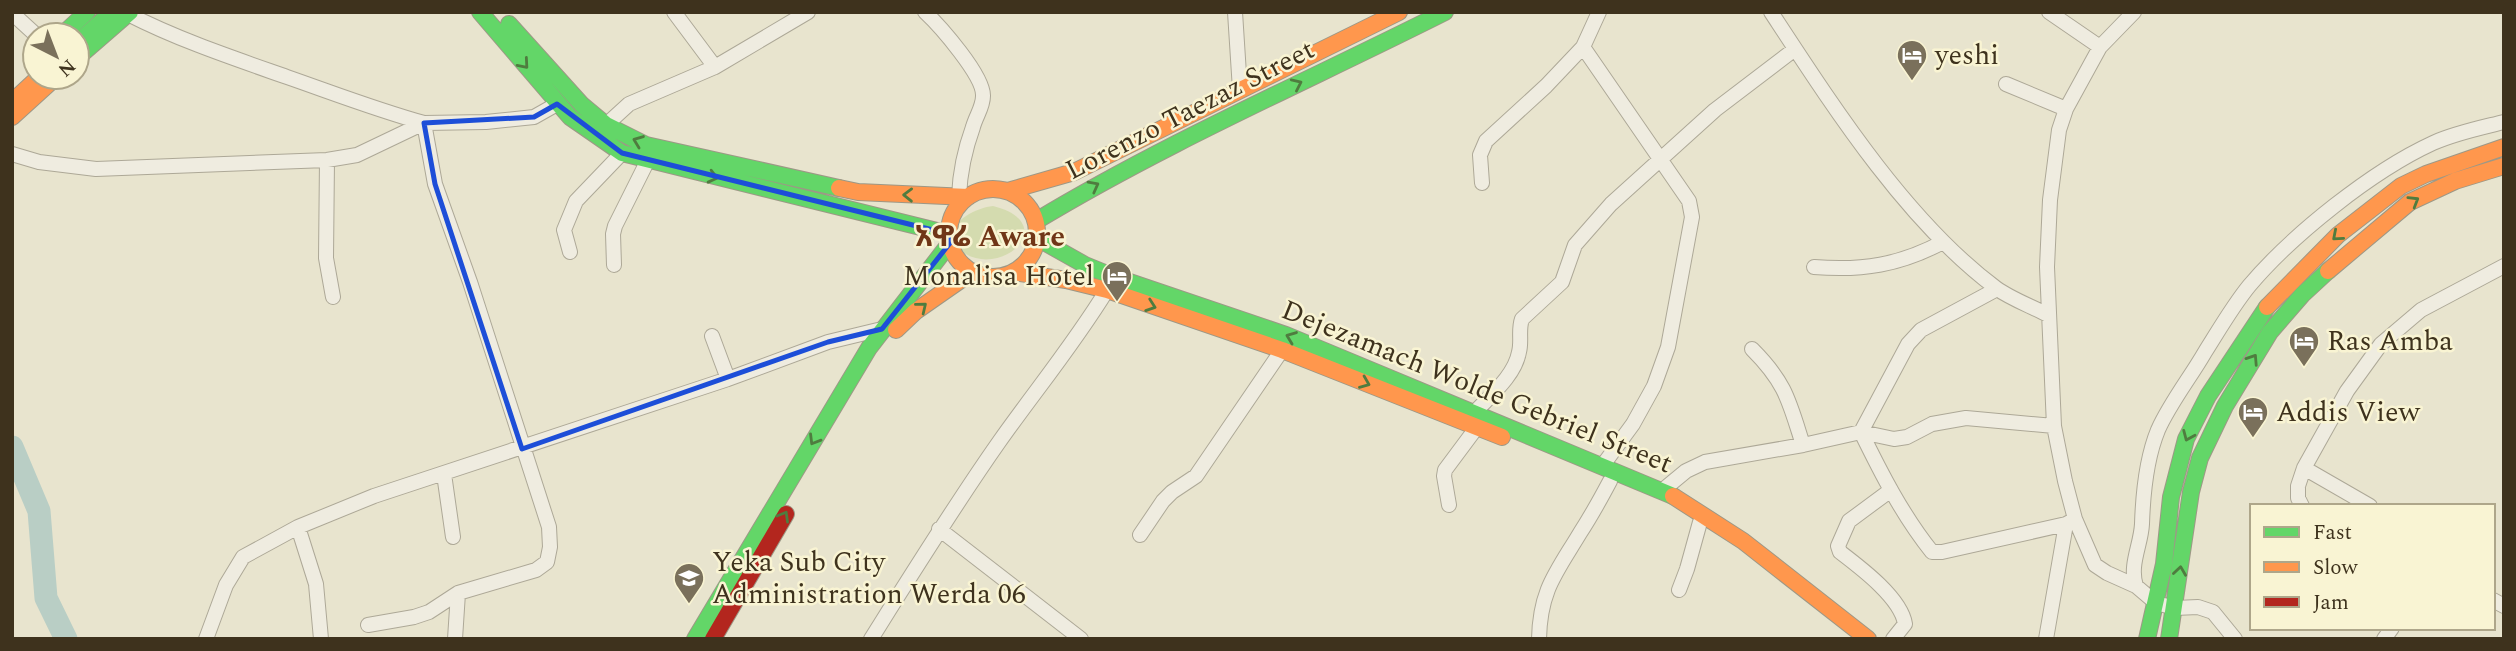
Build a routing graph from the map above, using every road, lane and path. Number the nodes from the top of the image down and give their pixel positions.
1 (480, 12) edge
2 (498, 12) edge
3 (674, 12) edge
4 (808, 12) edge
5 (925, 12) edge
6 (1235, 12) edge
7 (1399, 12) edge
8 (1445, 12) edge
9 (1599, 12) edge
10 (1771, 12) edge
11 (2049, 12) edge
12 (2134, 12) edge
13 (123, 13) edge
14 (91, 35) edge
15 (91, 44) edge
16 (1583, 47) junction
17 (2100, 47) junction
18 (1795, 49) junction
19 (715, 67) junction
20 (2006, 84) dead end
21 (1240, 90) junction
22 (41, 91) edge
23 (557, 104) junction
24 (2066, 109) junction
25 (12, 117) edge
26 (2504, 122) edge
27 (424, 123) junction
28 (606, 125) junction
29 (2504, 147) edge
30 (622, 153) junction
31 (12, 154) edge
32 (327, 160) junction
33 (648, 160) junction
34 (1660, 160) junction
35 (2504, 166) edge
36 (1482, 183) dead end
37 (1008, 191) junction
38 (964, 196) junction
39 (1036, 221) junction
40 (1037, 238) junction
41 (949, 239) junction
42 (1943, 242) junction
43 (570, 252) dead end
44 (614, 265) dead end
45 (2504, 266) edge
46 (1814, 267) dead end
47 (972, 272) junction
48 (1014, 272) junction
49 (1997, 289) junction
50 (1107, 290) junction
51 (333, 297) dead end
52 (2048, 315) junction
53 (882, 329) junction
54 (712, 336) dead end
55 (1752, 349) dead end
56 (1282, 350) junction
57 (728, 379) junction
58 (1476, 419) junction
59 (2054, 426) junction
60 (1861, 432) junction
61 (1802, 445) junction
62 (522, 449) junction
63 (1603, 465) junction
64 (2304, 468) junction
65 (444, 474) junction
66 (1610, 481) junction
67 (1663, 490) junction
68 (1891, 490) junction
69 (2301, 504) edge
70 (2367, 504) edge
71 (1449, 505) dead end
72 (1699, 522) junction
73 (2071, 522) junction
74 (298, 527) junction
75 (939, 529) junction
76 (1140, 535) dead end
77 (453, 537) dead end
78 (2136, 586) junction
79 (1679, 590) dead end
80 (458, 593) junction
81 (2156, 603) junction
82 (2175, 608) junction
83 (368, 625) dead end
84 (697, 638) edge
85 (206, 639) edge
86 (321, 639) edge
87 (455, 639) edge
88 (713, 639) edge
89 (872, 639) edge
90 (1081, 639) edge
91 (1539, 639) edge
92 (1849, 639) edge
93 (1868, 639) edge
94 (1893, 639) edge
95 (2046, 639) edge
96 (2147, 639) edge
97 (2169, 639) edge
98 (2235, 639) edge

1 -> 23 main road
2 - 28 main road
3 - 19 street
4 - 19 street
5 - 38 street
6 - 21 street
7 - 21 main road, Lorenzo Taezaz Street
39 -> 8 main road, Lorenzo Taezaz Street
9 - 16 street
10 - 18 street
11 - 17 street
12 - 17 street
13 - 14 main road
13 - 15 main road
13 - 27 street
16 - 34 street
16 - 36 street
17 - 24 street
18 - 34 street
18 - 42 street
19 - 28 street
20 - 24 street
21 - 37 main road, Lorenzo Taezaz Street
22 - 25 main road
23 - 27 street
23 - 30 main road
24 - 52 street
26 - 78 street
27 - 32 street
27 - 62 street
38 -> 28 main road
29 -> 81 main road
30 - 33 main road
30 - 43 street
31 - 32 street
32 - 51 street
33 -> 41 main road
33 - 44 street
34 - 58 street
34 - 63 street
82 -> 35 main road
37 - 38 main road
37 - 39 main road
38 - 41 main road
39 - 40 main road
40 - 48 main road
58 -> 40 main road, Dejezamach Wolde Gebriel Street
41 - 47 main road
41 - 53 main road
42 - 46 street
42 - 49 street
45 - 64 street
47 - 48 main road
88 -> 47 main road
48 - 50 main road, Dejezamach Wolde Gebriel Street
49 - 52 street
49 - 60 street
50 -> 56 main road, Dejezamach Wolde Gebriel Street
50 - 75 street
52 - 59 street
53 - 57 street
53 -> 84 main road
54 - 57 street
55 - 61 street
56 -> 58 main road, Dejezamach Wolde Gebriel Street
56 - 76 street
57 - 62 street
58 - 63 main road, Dejezamach Wolde Gebriel Street
58 - 66 main road, Dejezamach Wolde Gebriel Street
58 - 71 street
59 - 60 street
59 - 73 street
60 - 61 street
60 - 68 street
61 - 67 street
62 - 65 street
62 - 80 street
63 - 67 main road, Dejezamach Wolde Gebriel Street
64 - 69 street
64 - 70 street
65 - 74 street
65 - 77 street
66 - 72 main road, Dejezamach Wolde Gebriel Street
66 - 91 street
67 - 93 main road, Dejezamach Wolde Gebriel Street
68 - 73 street
68 - 94 street
72 - 79 street
72 - 92 main road, Dejezamach Wolde Gebriel Street
73 - 78 street
73 - 95 street
74 - 85 street
74 - 86 street
75 - 89 street
75 - 90 street
78 - 81 street
80 - 83 street
80 - 87 street
81 - 82 street
81 - 96 main road
82 - 97 main road
82 - 98 street

